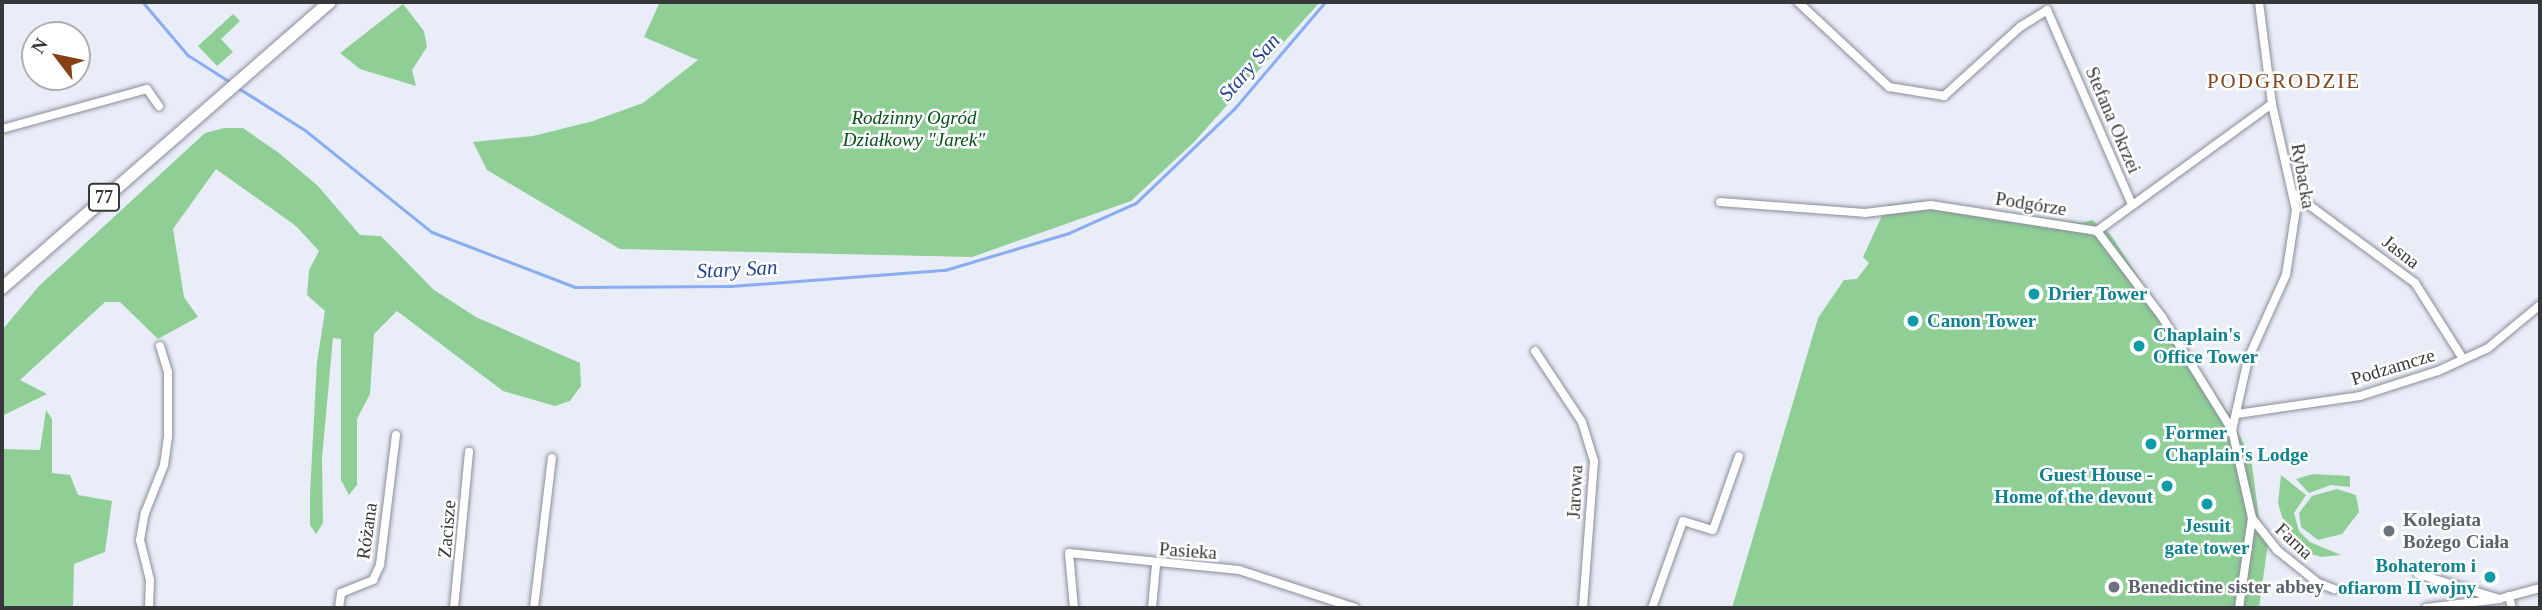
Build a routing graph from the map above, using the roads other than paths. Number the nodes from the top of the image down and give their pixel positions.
1 (330, 2) edge
2 (1798, 2) edge
3 (2259, 2) edge
4 (2045, 6) edge
5 (2272, 104) junction
6 (159, 106) dead end
7 (2, 130) edge
8 (2294, 194) junction
9 (1720, 202) dead end
10 (2131, 202) junction
11 (2098, 231) junction
12 (2, 288) edge
13 (2540, 305) edge
14 (160, 345) dead end
15 (1535, 351) dead end
16 (2463, 359) junction
17 (2237, 414) junction
18 (2232, 430) junction
19 (396, 435) dead end
20 (469, 452) dead end
21 (1740, 456) dead end
22 (552, 458) dead end
23 (2252, 518) junction
24 (1156, 565) junction
25 (2418, 574) dead end
26 (2540, 588) edge
27 (2334, 590) dead end
28 (1320, 596) junction
29 (2510, 596) junction
30 (2499, 599) junction
31 (149, 608) edge
32 (339, 608) edge
33 (454, 608) edge
34 (534, 608) edge
35 (1074, 608) edge
36 (1152, 608) edge
37 (1318, 608) edge
38 (1355, 608) edge
39 (1583, 608) edge
40 (1652, 608) edge
41 (2239, 608) edge
42 (2426, 608) edge
43 (2512, 608) edge

1 - 12 main road, 77
2 - 4 street, Stefana Okrzei
3 - 5 street, Rybacka
4 - 10 street, Stefana Okrzei
5 - 8 street, Rybacka
5 - 10 street
6 - 7 street
8 - 16 street, Jasna
8 - 17 street, Rybacka
9 - 11 street, Podgórze
10 - 11 street, Stefana Okrzei
11 - 18 street
13 - 16 street, Podzamcze
14 - 31 street
15 - 39 street, Jarowa
16 - 17 street, Podzamcze
17 - 18 street, Rybacka
18 - 23 street
19 - 32 street, Różana
20 - 33 street, Zacisze
21 - 40 street
22 - 34 street
23 - 27 street, Farna
23 - 41 street
24 - 28 street, Pasieka
24 - 35 street, Pasieka
24 - 36 street
25 - 30 street
26 - 29 street
28 - 37 street
28 - 38 street, Pasieka
29 - 30 street
29 - 43 street
30 - 42 street

